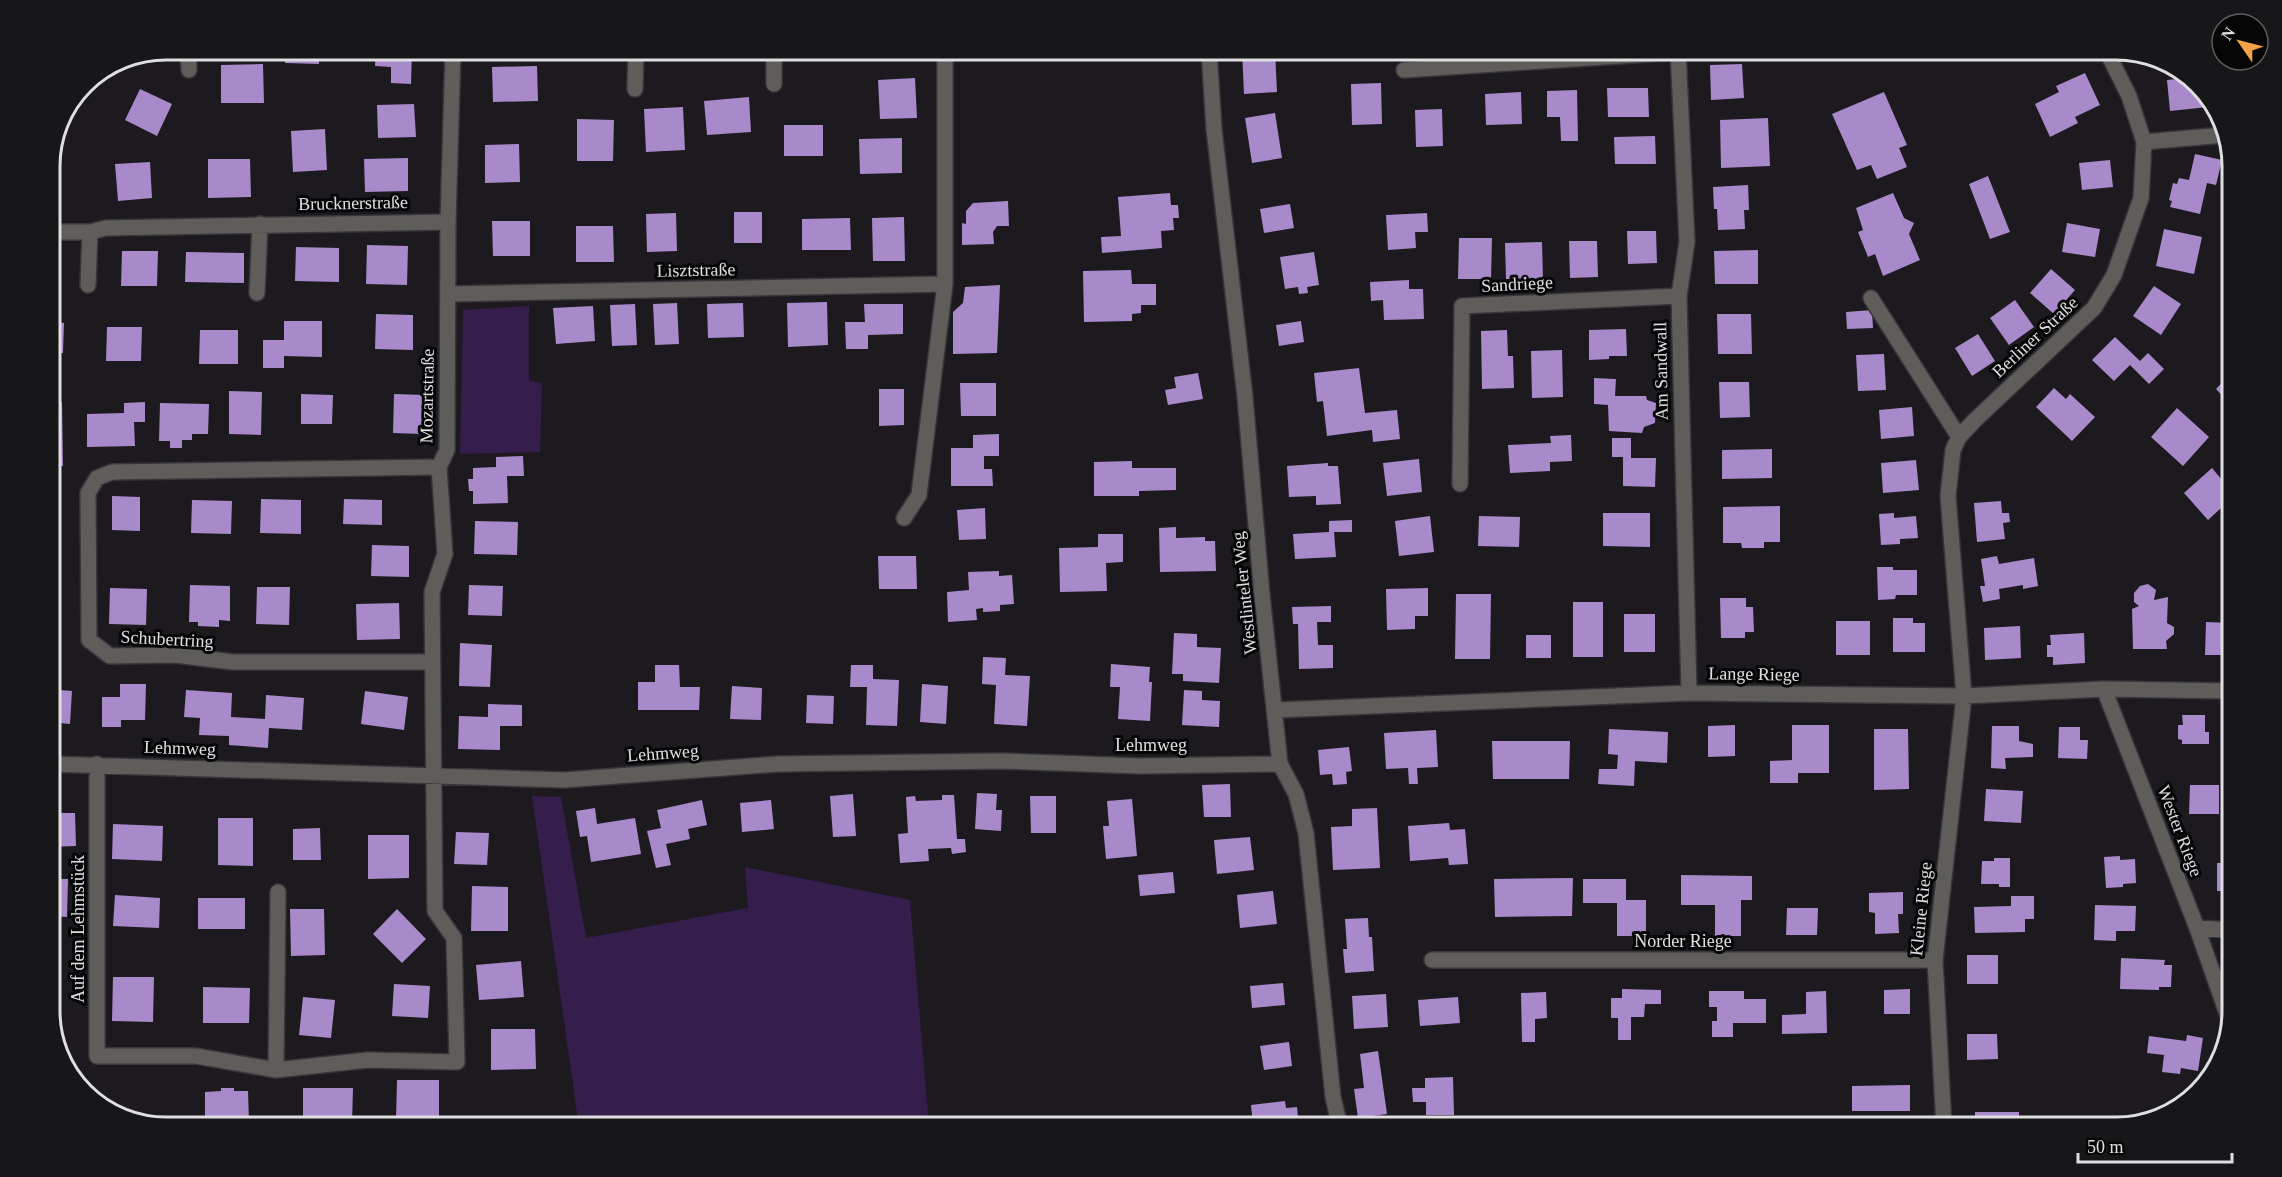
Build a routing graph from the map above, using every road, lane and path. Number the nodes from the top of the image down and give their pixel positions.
1 (188, 60) edge
2 (453, 60) edge
3 (636, 60) edge
4 (774, 60) edge
5 (945, 60) edge
6 (1210, 60) edge
7 (1549, 60) edge
8 (1679, 60) edge
9 (2111, 60) edge
10 (189, 70) dead end
11 (1404, 70) dead end
12 (774, 84) dead end
13 (635, 89) dead end
14 (2217, 136) edge
15 (2144, 142) junction
16 (448, 222) junction
17 (260, 224) junction
18 (60, 232) edge
19 (90, 232) junction
20 (945, 284) junction
21 (88, 285) dead end
22 (257, 293) dead end
23 (448, 294) junction
24 (1679, 296) junction
25 (1871, 298) dead end
26 (1959, 437) junction
27 (439, 467) junction
28 (1460, 484) dead end
29 (904, 518) dead end
30 (432, 662) junction
31 (2104, 689) junction
32 (2222, 690) edge
33 (1689, 693) junction
34 (1964, 696) junction
35 (1276, 710) junction
36 (60, 764) edge
37 (97, 764) junction
38 (1280, 764) junction
39 (435, 776) junction
40 (278, 892) dead end
41 (2197, 928) junction
42 (2222, 929) edge
43 (1432, 960) dead end
44 (1935, 960) junction
45 (2222, 999) edge
46 (276, 1070) junction
47 (1338, 1117) edge
48 (1943, 1117) edge

1 - 10 street
2 - 16 street, Mozartstraße
3 - 13 street
4 - 12 street
5 - 20 street
6 - 35 street, Westlinteler Weg
7 - 11 street
8 - 24 street, Am Sandwall
9 - 15 street, Berliner Straße
14 - 15 street
15 - 26 street, Berliner Straße
16 - 17 street, Brucknerstraße
16 - 23 street, Mozartstraße
17 - 19 street, Brucknerstraße
17 - 22 street
18 - 19 street, Brucknerstraße
19 - 21 street
20 - 23 street, Lisztstraße
20 - 29 street
23 - 27 street, Mozartstraße
24 - 28 street, Sandriege
24 - 33 street, Am Sandwall
25 - 26 street
26 - 34 street
27 - 30 street, Mozartstraße
27 - 30 street, Schubertring
30 - 39 street, Mozartstraße
31 - 32 street, Lange Riege
31 - 34 street, Lange Riege
31 - 41 street, Wester Riege
33 - 34 street, Lange Riege
33 - 35 street, Lange Riege
34 - 44 street, Kleine Riege
35 - 38 street, Westlinteler Weg
36 - 37 street, Lehmweg
37 - 39 street, Lehmweg
37 - 46 street, Auf dem Lehmstück
38 - 39 street, Lehmweg
38 - 47 street, Westlinteler Weg
39 - 46 street, Auf dem Lehmstück
40 - 46 street
41 - 42 street
41 - 45 street, Wester Riege
43 - 44 street, Norder Riege
44 - 48 street, Kleine Riege

